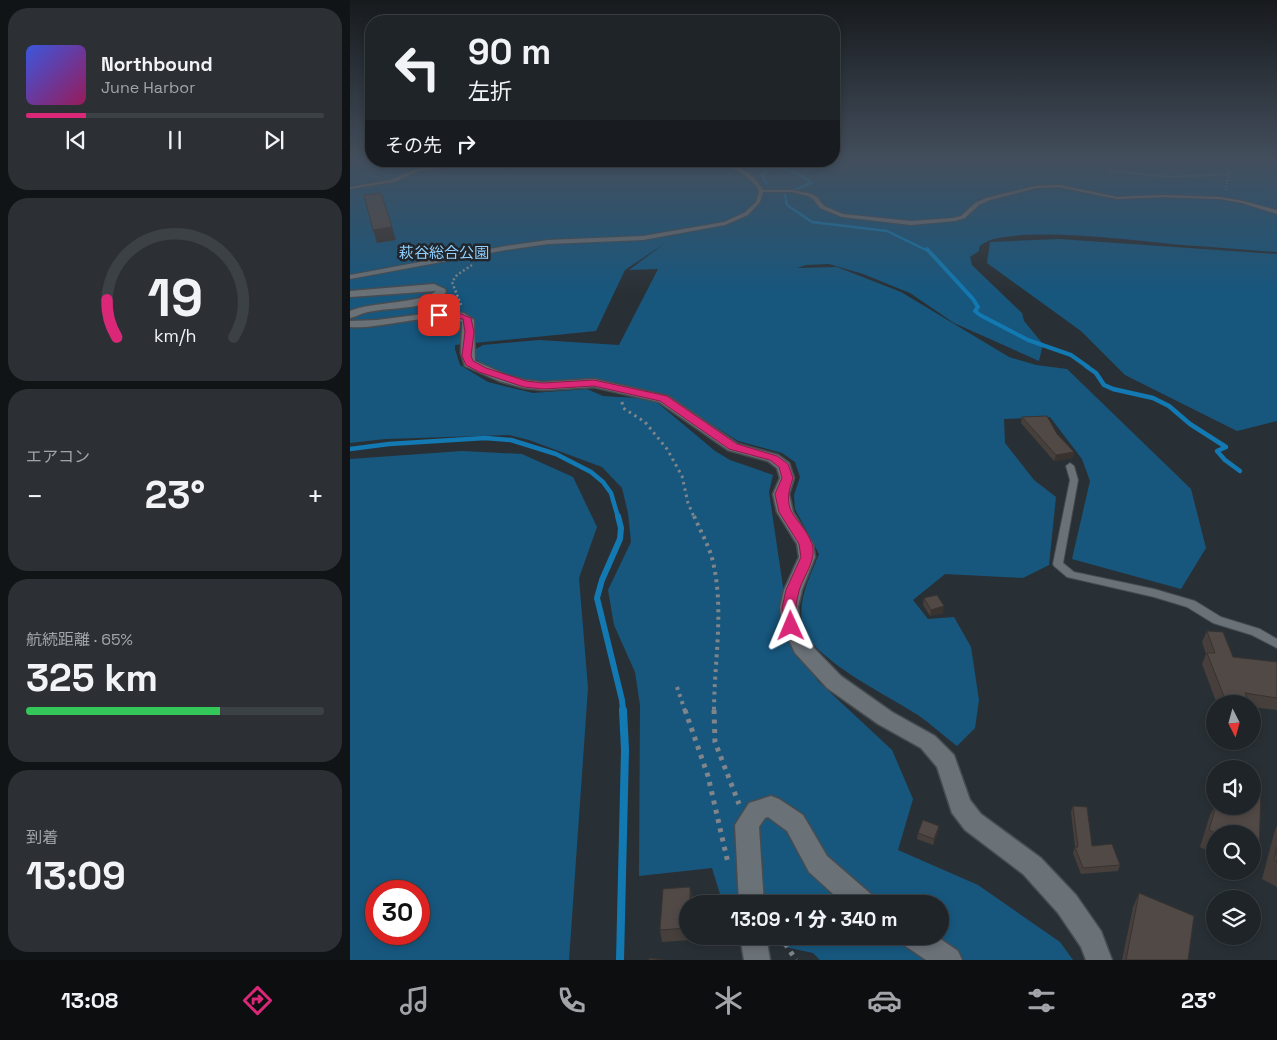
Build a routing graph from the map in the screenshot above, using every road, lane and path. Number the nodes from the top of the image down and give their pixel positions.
1 (756, 204) edge
2 (820, 204) edge
3 (978, 204) edge
4 (1246, 204) edge
5 (1277, 212) edge
6 (496, 250) junction
7 (350, 277) edge
8 (350, 294) edge
9 (350, 315) edge
10 (466, 318) junction
11 (350, 324) edge
12 (621, 390) junction
13 (1070, 466) dead end
14 (1277, 644) edge
15 (677, 687) dead end
16 (747, 825) junction
17 (726, 857) dead end
18 (751, 895) edge
19 (854, 895) edge
20 (754, 945) edge
21 (786, 945) edge
22 (926, 945) edge
23 (757, 960) edge
24 (796, 960) edge
25 (949, 960) edge
26 (1099, 960) edge

1 - 6 lane
2 - 3 lane
4 - 5 lane
6 - 7 lane
6 - 10 path
8 - 9 street
10 - 11 street
10 - 12 street
12 - 16 path
12 - 26 street
13 - 14 lane
15 - 17 path
16 - 18 street
16 - 19 street
20 - 23 street
21 - 24 path
22 - 25 street

